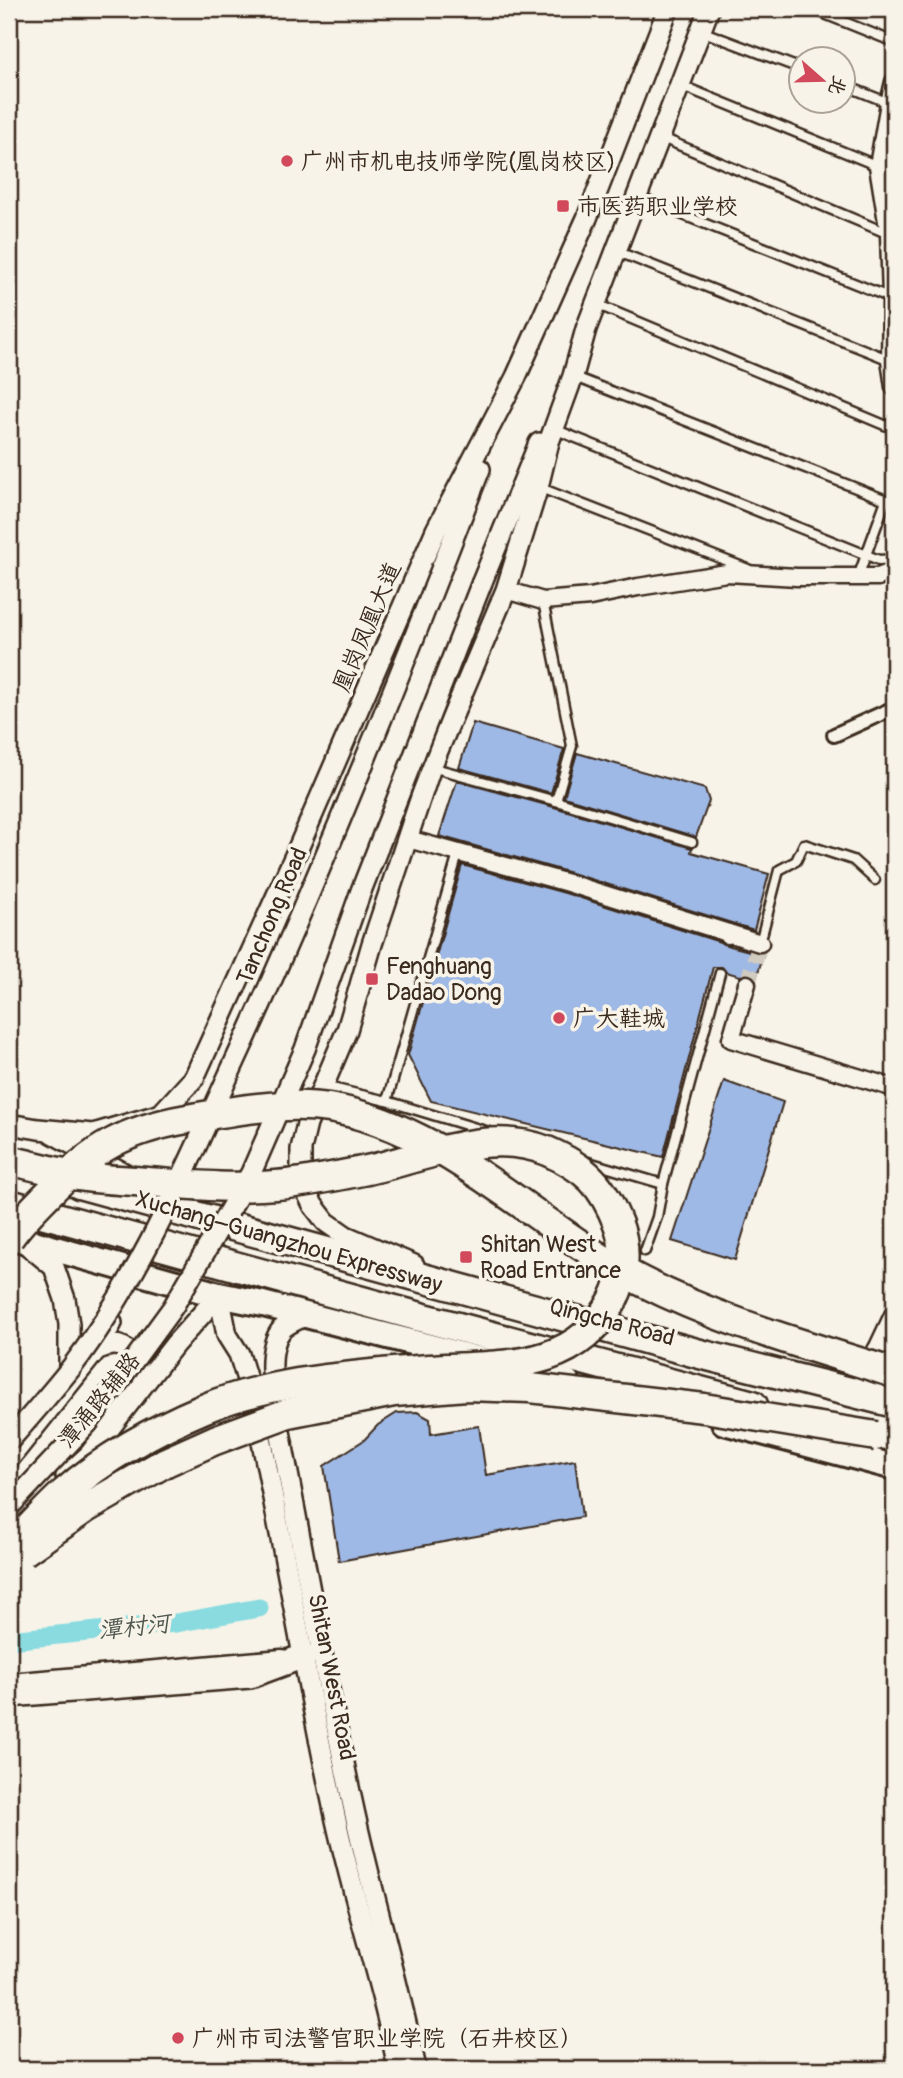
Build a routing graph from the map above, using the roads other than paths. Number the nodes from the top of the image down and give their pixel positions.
1 (668, 9) edge
2 (709, 9) edge
3 (812, 9) edge
4 (701, 31) junction
5 (894, 42) edge
6 (788, 64) edge
7 (894, 82) edge
8 (680, 85) junction
9 (858, 91) edge
10 (889, 103) junction
11 (660, 137) junction
12 (878, 166) junction
13 (638, 197) junction
14 (889, 234) junction
15 (616, 251) junction
16 (891, 298) junction
17 (596, 304) junction
18 (586, 329) junction
19 (892, 333) edge
20 (890, 360) junction
21 (573, 376) junction
22 (516, 377) junction
23 (894, 387) edge
24 (554, 429) junction
25 (894, 429) edge
26 (538, 488) junction
27 (890, 501) edge
28 (866, 555) junction
29 (894, 559) edge
30 (894, 571) edge
31 (764, 575) junction
32 (858, 577) junction
33 (506, 590) junction
34 (543, 601) junction
35 (894, 708) edge
36 (834, 735) dead end
37 (431, 767) junction
38 (556, 801) junction
39 (408, 839) junction
40 (692, 842) dead end
41 (458, 853) junction
42 (875, 880) dead end
43 (760, 943) joint
44 (720, 973) dead end
45 (747, 984) tunnel mouth
46 (323, 1086) junction
47 (894, 1088) edge
48 (387, 1101) junction
49 (9, 1122) edge
50 (47, 1130) junction
51 (9, 1152) edge
52 (9, 1163) edge
53 (663, 1185) junction
54 (155, 1191) junction
55 (9, 1204) edge
56 (13, 1238) edge
57 (645, 1251) dead end
58 (422, 1268) junction
59 (139, 1273) junction
60 (219, 1295) junction
61 (894, 1313) edge
62 (306, 1315) junction
63 (97, 1349) junction
64 (876, 1350) junction
65 (894, 1355) edge
66 (894, 1373) edge
67 (69, 1385) junction
68 (859, 1387) junction
69 (894, 1394) edge
70 (131, 1401) junction
71 (894, 1404) edge
72 (885, 1438) edge
73 (9, 1441) edge
74 (9, 1460) edge
75 (894, 1467) edge
76 (9, 1507) edge
77 (9, 1530) edge
78 (9, 1549) edge
79 (9, 1562) edge
80 (313, 1654) junction
81 (9, 1682) edge
82 (9, 1695) edge
83 (398, 2069) edge
84 (416, 2069) edge

1 - 22 street, 凰岗凤凰大道
2 - 4 street
3 - 5 lane
4 - 6 lane
4 - 8 street
7 - 10 street
8 - 11 street
8 - 12 lane
9 - 10 lane
10 - 12 street
11 - 13 street
11 - 14 lane
12 - 14 street
13 - 15 street
13 - 16 lane
14 - 16 street
15 - 17 street
15 - 20 lane
16 - 19 street
17 - 18 street
17 - 25 lane
18 - 21 street
18 - 76 street, bridge
19 - 20 street
20 - 23 street
21 - 24 street
21 - 27 lane
22 - 50 street, 凰岗凤凰大道
22 - 73 street, Tanchong Road, bridge
24 - 26 street
24 - 28 lane
26 - 31 lane
26 - 33 street
27 - 28 lane
28 - 29 lane
28 - 32 lane
30 - 32 street
31 - 32 street
31 - 34 street
33 - 34 street
33 - 37 street
34 - 38 lane
35 - 36 street
37 - 38 lane
37 - 39 street
38 - 40 lane
39 - 41 street
39 - 46 street
41 - 43 street
41 - 48 lane
42 - 43 lane
44 - 53 lane
45 - 47 street
46 - 48 lane
46 - 58 street
48 - 53 lane
49 - 50 street, 凰岗凤凰大道
50 - 54 street
51 - 54 main road, Qingcha Road
52 - 71 highway, Xuchang–Guangzhou Expressway, bridge
52 - 78 highway, bridge
53 - 57 lane
54 - 58 main road, Qingcha Road
55 - 72 highway, Xuchang–Guangzhou Expressway, bridge
56 - 59 main road
56 - 66 highway, bridge
56 - 67 street
58 - 68 main road, Qingcha Road
59 - 60 main road
59 - 63 street, 潭涌路辅路
60 - 62 main road
60 - 70 street, 潭涌路辅路
60 - 80 street, Shitan West Road
61 - 64 street
62 - 75 main road
62 - 80 street, Shitan West Road
63 - 67 street, 潭涌路辅路
63 - 70 street
64 - 65 street
64 - 68 street
67 - 74 street, 潭涌路辅路
68 - 69 main road, Qingcha Road
70 - 77 street, 潭涌路辅路
72 - 79 highway, bridge
80 - 81 street
80 - 82 main road
80 - 83 street, Shitan West Road
80 - 84 street, Shitan West Road

